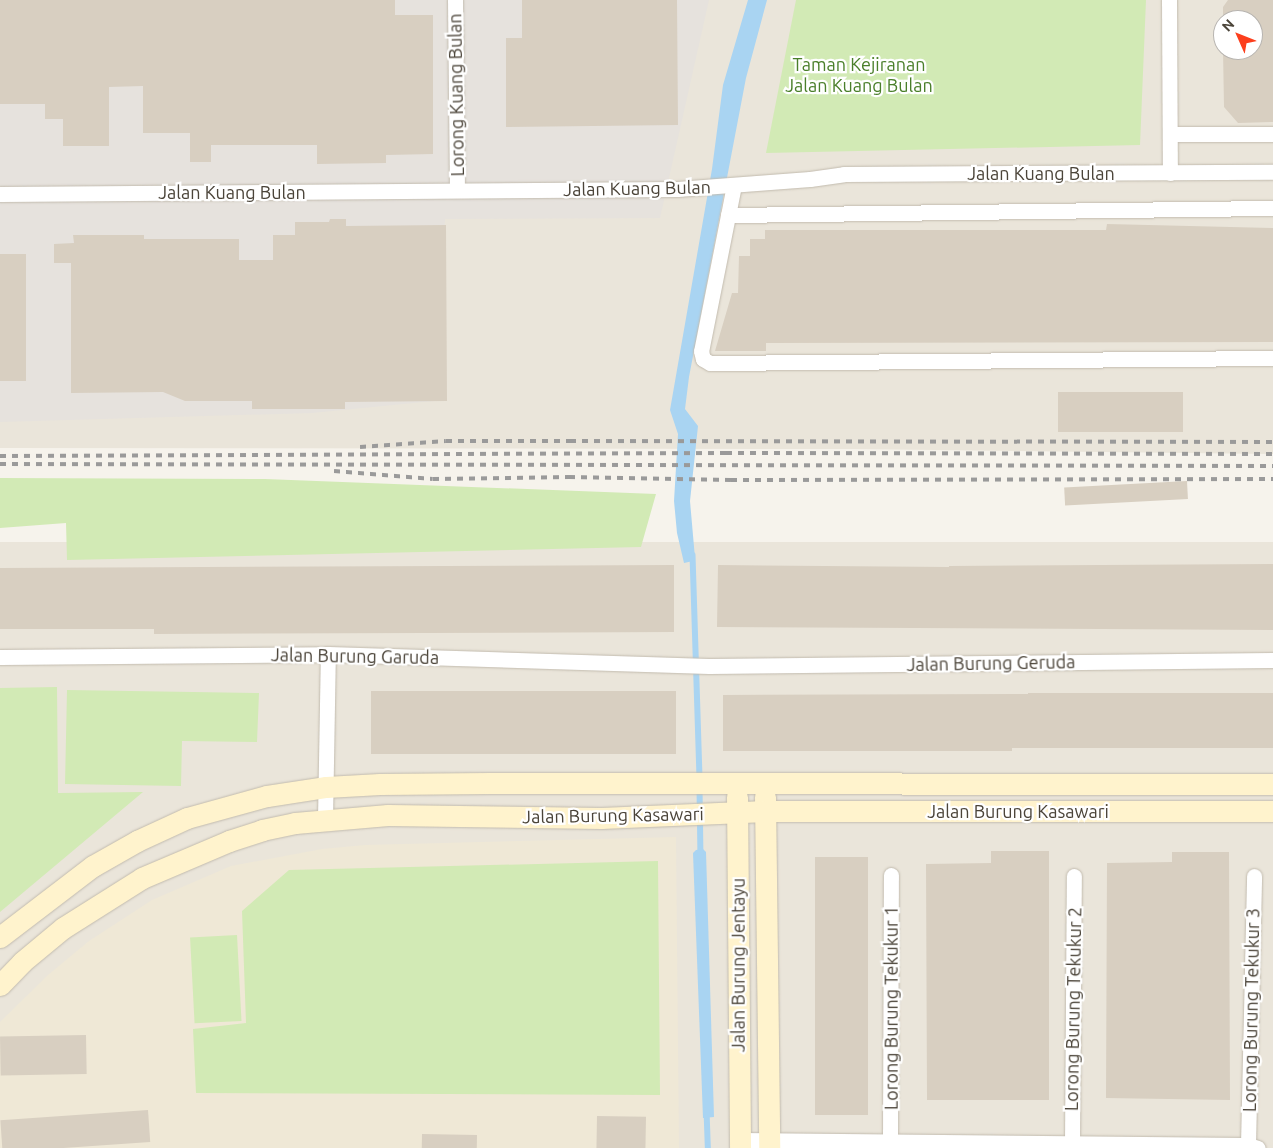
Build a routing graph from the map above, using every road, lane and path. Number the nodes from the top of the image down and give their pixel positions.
1 (455, 0) edge
2 (1169, 0) edge
3 (1170, 134) junction
4 (1273, 134) edge
5 (1273, 172) edge
6 (1170, 173) junction
7 (733, 186) junction
8 (457, 190) junction
9 (0, 194) edge
10 (1273, 208) edge
11 (728, 215) junction
12 (1273, 358) edge
13 (328, 654) junction
14 (0, 656) edge
15 (1273, 660) edge
16 (709, 666) joint
17 (736, 782) junction
18 (765, 782) junction
19 (1273, 784) edge
20 (326, 787) junction
21 (738, 812) junction
22 (766, 812) junction
23 (1273, 812) edge
24 (325, 819) junction
25 (891, 875) dead end
26 (1074, 876) dead end
27 (1254, 876) dead end
28 (0, 937) edge
29 (0, 985) edge
30 (890, 1140) junction
31 (1072, 1142) junction
32 (740, 1144) edge
33 (769, 1144) edge
34 (1253, 1146) edge

1 - 8 street, Lorong Kuang Bulan
2 - 3 street
3 - 4 street
3 - 6 street
5 - 6 street, Jalan Kuang Bulan
6 - 7 street, Jalan Kuang Bulan
7 - 8 street, Jalan Kuang Bulan
7 - 11 street
8 - 9 street, Jalan Kuang Bulan
10 - 11 street
11 - 12 street
13 - 14 street, Jalan Burung Garuda
13 - 16 street, Jalan Burung Garuda
13 - 20 street
15 - 16 street, Jalan Burung Geruda
17 - 18 street, Jalan Burung Kasawari
17 - 20 street, Jalan Burung Kasawari
17 - 21 street, Jalan Burung Jentayu
18 - 19 street, Jalan Burung Kasawari
18 - 22 street, Jalan Burung Jentayu
20 - 24 street
20 - 28 street, Jalan Burung Kasawari
21 - 22 street, Jalan Burung Kasawari
21 - 24 street, Jalan Burung Kasawari
21 - 32 street, Jalan Burung Jentayu
22 - 23 street, Jalan Burung Kasawari
22 - 33 street, Jalan Burung Jentayu
24 - 29 street, Jalan Burung Kasawari
25 - 30 street, Lorong Burung Tekukur 1
26 - 31 street, Lorong Burung Tekukur 2
27 - 34 street, Lorong Burung Tekukur 3
30 - 31 street
30 - 33 street
31 - 34 street
32 - 33 street

